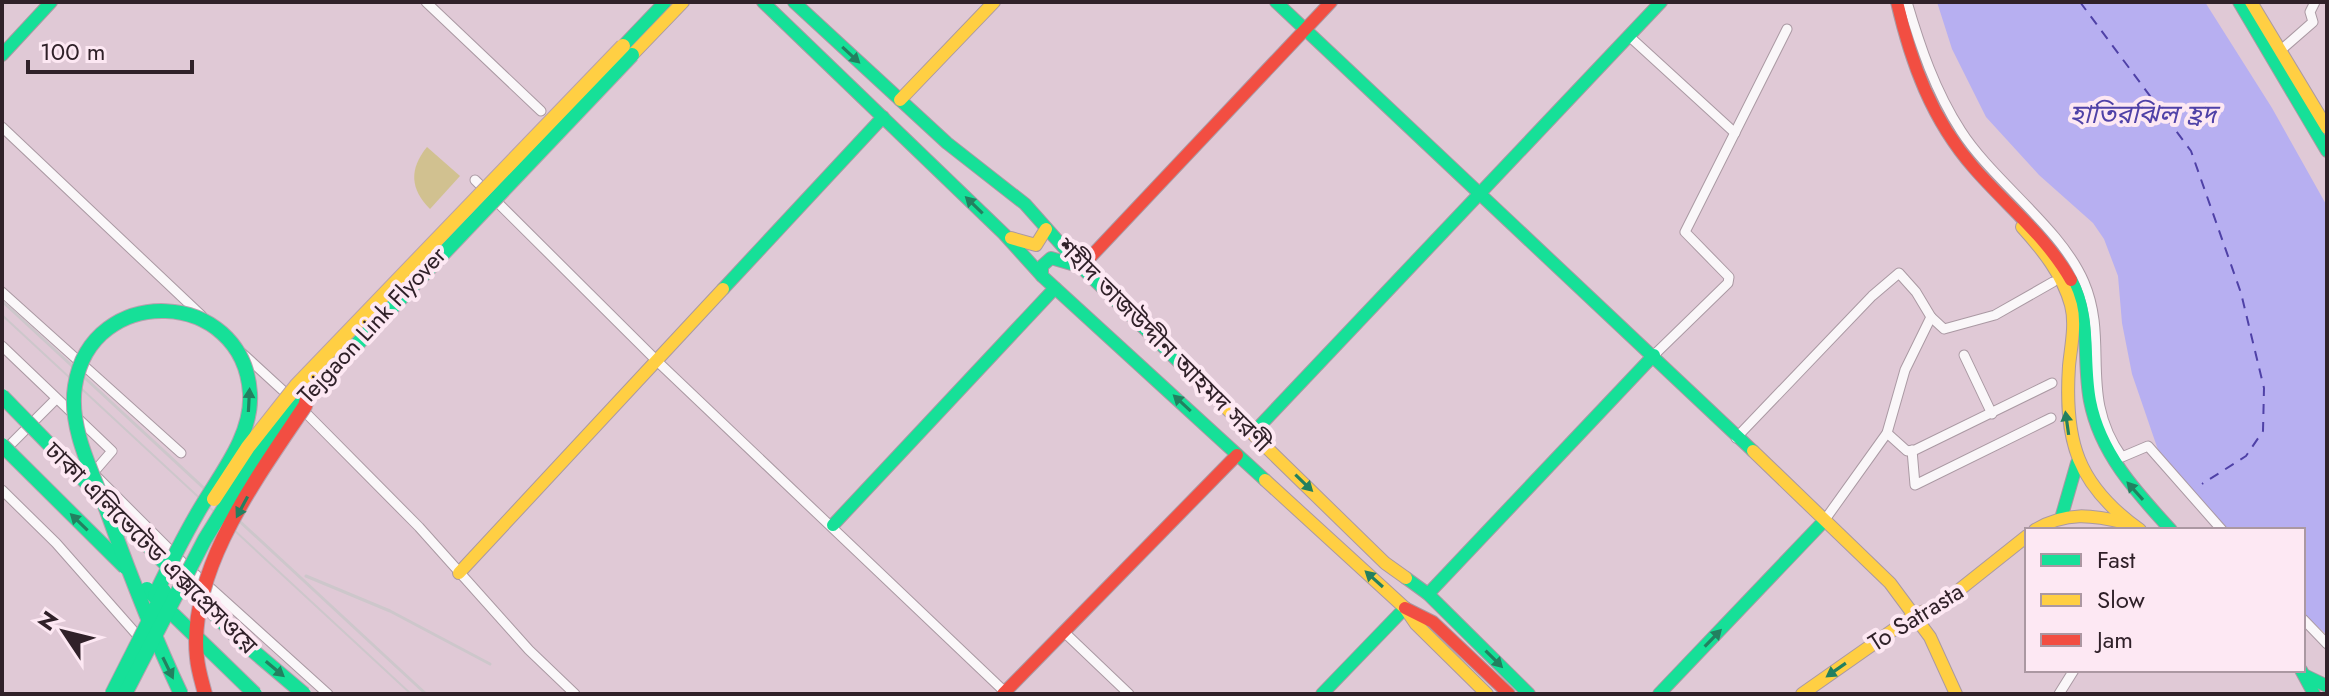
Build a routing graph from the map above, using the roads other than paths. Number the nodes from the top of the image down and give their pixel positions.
1 (51, 2) edge
2 (426, 2) edge
3 (665, 2) edge
4 (683, 2) edge
5 (752, 2) edge
6 (763, 2) edge
7 (794, 2) edge
8 (994, 2) edge
9 (1276, 2) edge
10 (1331, 2) edge
11 (1661, 2) edge
12 (1889, 2) edge
13 (1897, 2) edge
14 (1907, 2) edge
15 (2239, 2) edge
16 (2251, 2) edge
17 (2258, 2) edge
18 (2315, 2) edge
19 (1305, 29) junction
20 (1787, 29) dead end
21 (797, 35) junction
22 (1630, 37) junction
23 (628, 50) junction
24 (2281, 50) junction
25 (2, 55) edge
26 (900, 100) junction
27 (541, 111) dead end
28 (883, 117) junction
29 (2327, 120) edge
30 (2, 127) edge
31 (2327, 128) edge
32 (1735, 133) junction
33 (2327, 151) edge
34 (475, 180) dead end
35 (1477, 193) junction
36 (1046, 229) junction
37 (1004, 234) junction
38 (2049, 255) junction
39 (1081, 267) junction
40 (1042, 276) junction
41 (2053, 282) dead end
42 (1055, 288) junction
43 (2, 292) edge
44 (1931, 317) junction
45 (2, 346) edge
46 (1654, 355) junction
47 (1964, 355) dead end
48 (658, 362) junction
49 (2052, 383) dead end
50 (309, 392) junction
51 (2, 396) edge
52 (56, 399) junction
53 (1992, 414) junction
54 (2051, 418) dead end
55 (1253, 433) junction
56 (1887, 433) junction
57 (1736, 438) junction
58 (2, 445) edge
59 (1912, 450) junction
60 (2, 453) edge
61 (181, 453) dead end
62 (1237, 455) junction
63 (2077, 463) junction
64 (2, 490) edge
65 (2062, 515) junction
66 (1824, 521) junction
67 (833, 525) junction
68 (2134, 527) edge
69 (2039, 528) edge
70 (2169, 528) edge
71 (2220, 528) edge
72 (2025, 538) edge
73 (184, 564) junction
74 (459, 573) junction
75 (1428, 594) junction
76 (155, 595) dead end
77 (1941, 604) junction
78 (1405, 608) junction
79 (1916, 614) junction
80 (2305, 621) edge
81 (1064, 632) junction
82 (138, 636) dead end
83 (1932, 641) junction
84 (2327, 644) edge
85 (2073, 672) edge
86 (2302, 672) edge
87 (310, 676) junction
88 (2327, 686) edge
89 (1004, 693) edge
90 (115, 694) edge
91 (125, 694) edge
92 (181, 694) edge
93 (205, 694) edge
94 (255, 694) edge
95 (304, 694) edge
96 (314, 694) edge
97 (328, 694) edge
98 (575, 694) edge
99 (1129, 694) edge
100 (1322, 694) edge
101 (1487, 694) edge
102 (1509, 694) edge
103 (1529, 694) edge
104 (1659, 694) edge
105 (1802, 694) edge
106 (1956, 694) edge
107 (2059, 694) edge
108 (2314, 694) edge

1 - 25 main road
2 - 27 street
3 - 23 main road
4 - 23 main road, Tejgaon Link Flyover
5 - 21 main road
6 - 21 main road, শহীদ তাজউদ্দীন আহমদ সরণী
7 -> 26 main road, শহীদ তাজউদ্দীন আহমদ সরণী
8 - 26 main road
9 - 19 main road
10 - 19 main road
11 - 22 main road
12 - 38 main road
13 - 38 main road
14 - 71 street
15 - 33 main road
16 - 24 main road
17 - 29 street
18 - 24 street
19 - 35 main road
19 - 39 main road
20 - 32 street
21 - 28 main road, শহীদ তাজউদ্দীন আহমদ সরণী
22 - 32 street
22 - 35 main road
23 - 50 main road, Tejgaon Link Flyover, bridge
23 - 90 main road, Tejgaon Link Flyover, bridge
24 - 31 main road
26 - 36 main road, শহীদ তাজউদ্দীন আহমদ সরণী
37 -> 28 main road, শহীদ তাজউদ্দীন আহমদ সরণী
28 - 48 main road
30 - 74 street
32 - 46 street
34 - 48 street
35 - 46 main road
35 - 55 main road
36 - 37 main road
36 - 39 main road, শহীদ তাজউদ্দীন আহমদ সরণী
37 - 40 main road, শহীদ তাজউদ্দীন আহমদ সরণী
63 -> 38 main road
70 -> 38 main road
39 - 40 main road
39 - 55 main road, শহীদ তাজউদ্দীন আহমদ সরণী
40 - 42 main road, শহীদ তাজউদ্দীন আহমদ সরণী
41 - 44 street
62 -> 42 main road, শহীদ তাজউদ্দীন আহমদ সরণী
42 - 67 main road
43 - 61 street
44 - 56 street
44 - 57 street
45 - 52 street
46 - 57 main road
46 - 75 main road
47 - 53 street
48 - 67 street
48 - 74 main road
49 - 53 street
50 - 91 main road, Tejgaon Link Flyover, bridge
50 -> 93 main road, bridge
51 -> 95 main road, ঢাকা এলিভেটেড এক্সপ্রেসওয়ে, bridge
52 - 60 street
52 - 73 street
53 - 59 street
54 - 59 street
55 -> 75 main road, শহীদ তাজউদ্দীন আহমদ সরণী
56 - 59 street
56 - 66 street
57 - 66 main road
94 -> 58 main road, ঢাকা এলিভেটেড এক্সপ্রেসওয়ে, bridge
78 -> 62 main road, শহীদ তাজউদ্দীন আহমদ সরণী
62 - 81 main road
63 - 65 main road
63 - 68 main road
64 - 82 street
65 - 68 main road
65 - 69 main road
66 - 79 main road
104 -> 66 main road
67 - 89 street
72 - 77 main road, To Satrasta
73 - 87 street
73 - 90 street
74 - 98 street
75 -> 103 main road, শহীদ তাজউদ্দীন আহমদ সরণী
76 -> 92 main road, bridge
77 - 79 main road, To Satrasta
77 - 83 main road
78 - 100 main road
78 - 101 main road, শহীদ তাজউদ্দীন আহমদ সরণী
78 - 102 main road
79 - 83 main road
79 -> 105 main road, To Satrasta
80 - 84 street
81 - 89 main road
81 - 99 street
83 - 106 main road
85 - 107 street
86 - 88 main road
86 - 108 main road
87 - 96 street
87 - 97 street

